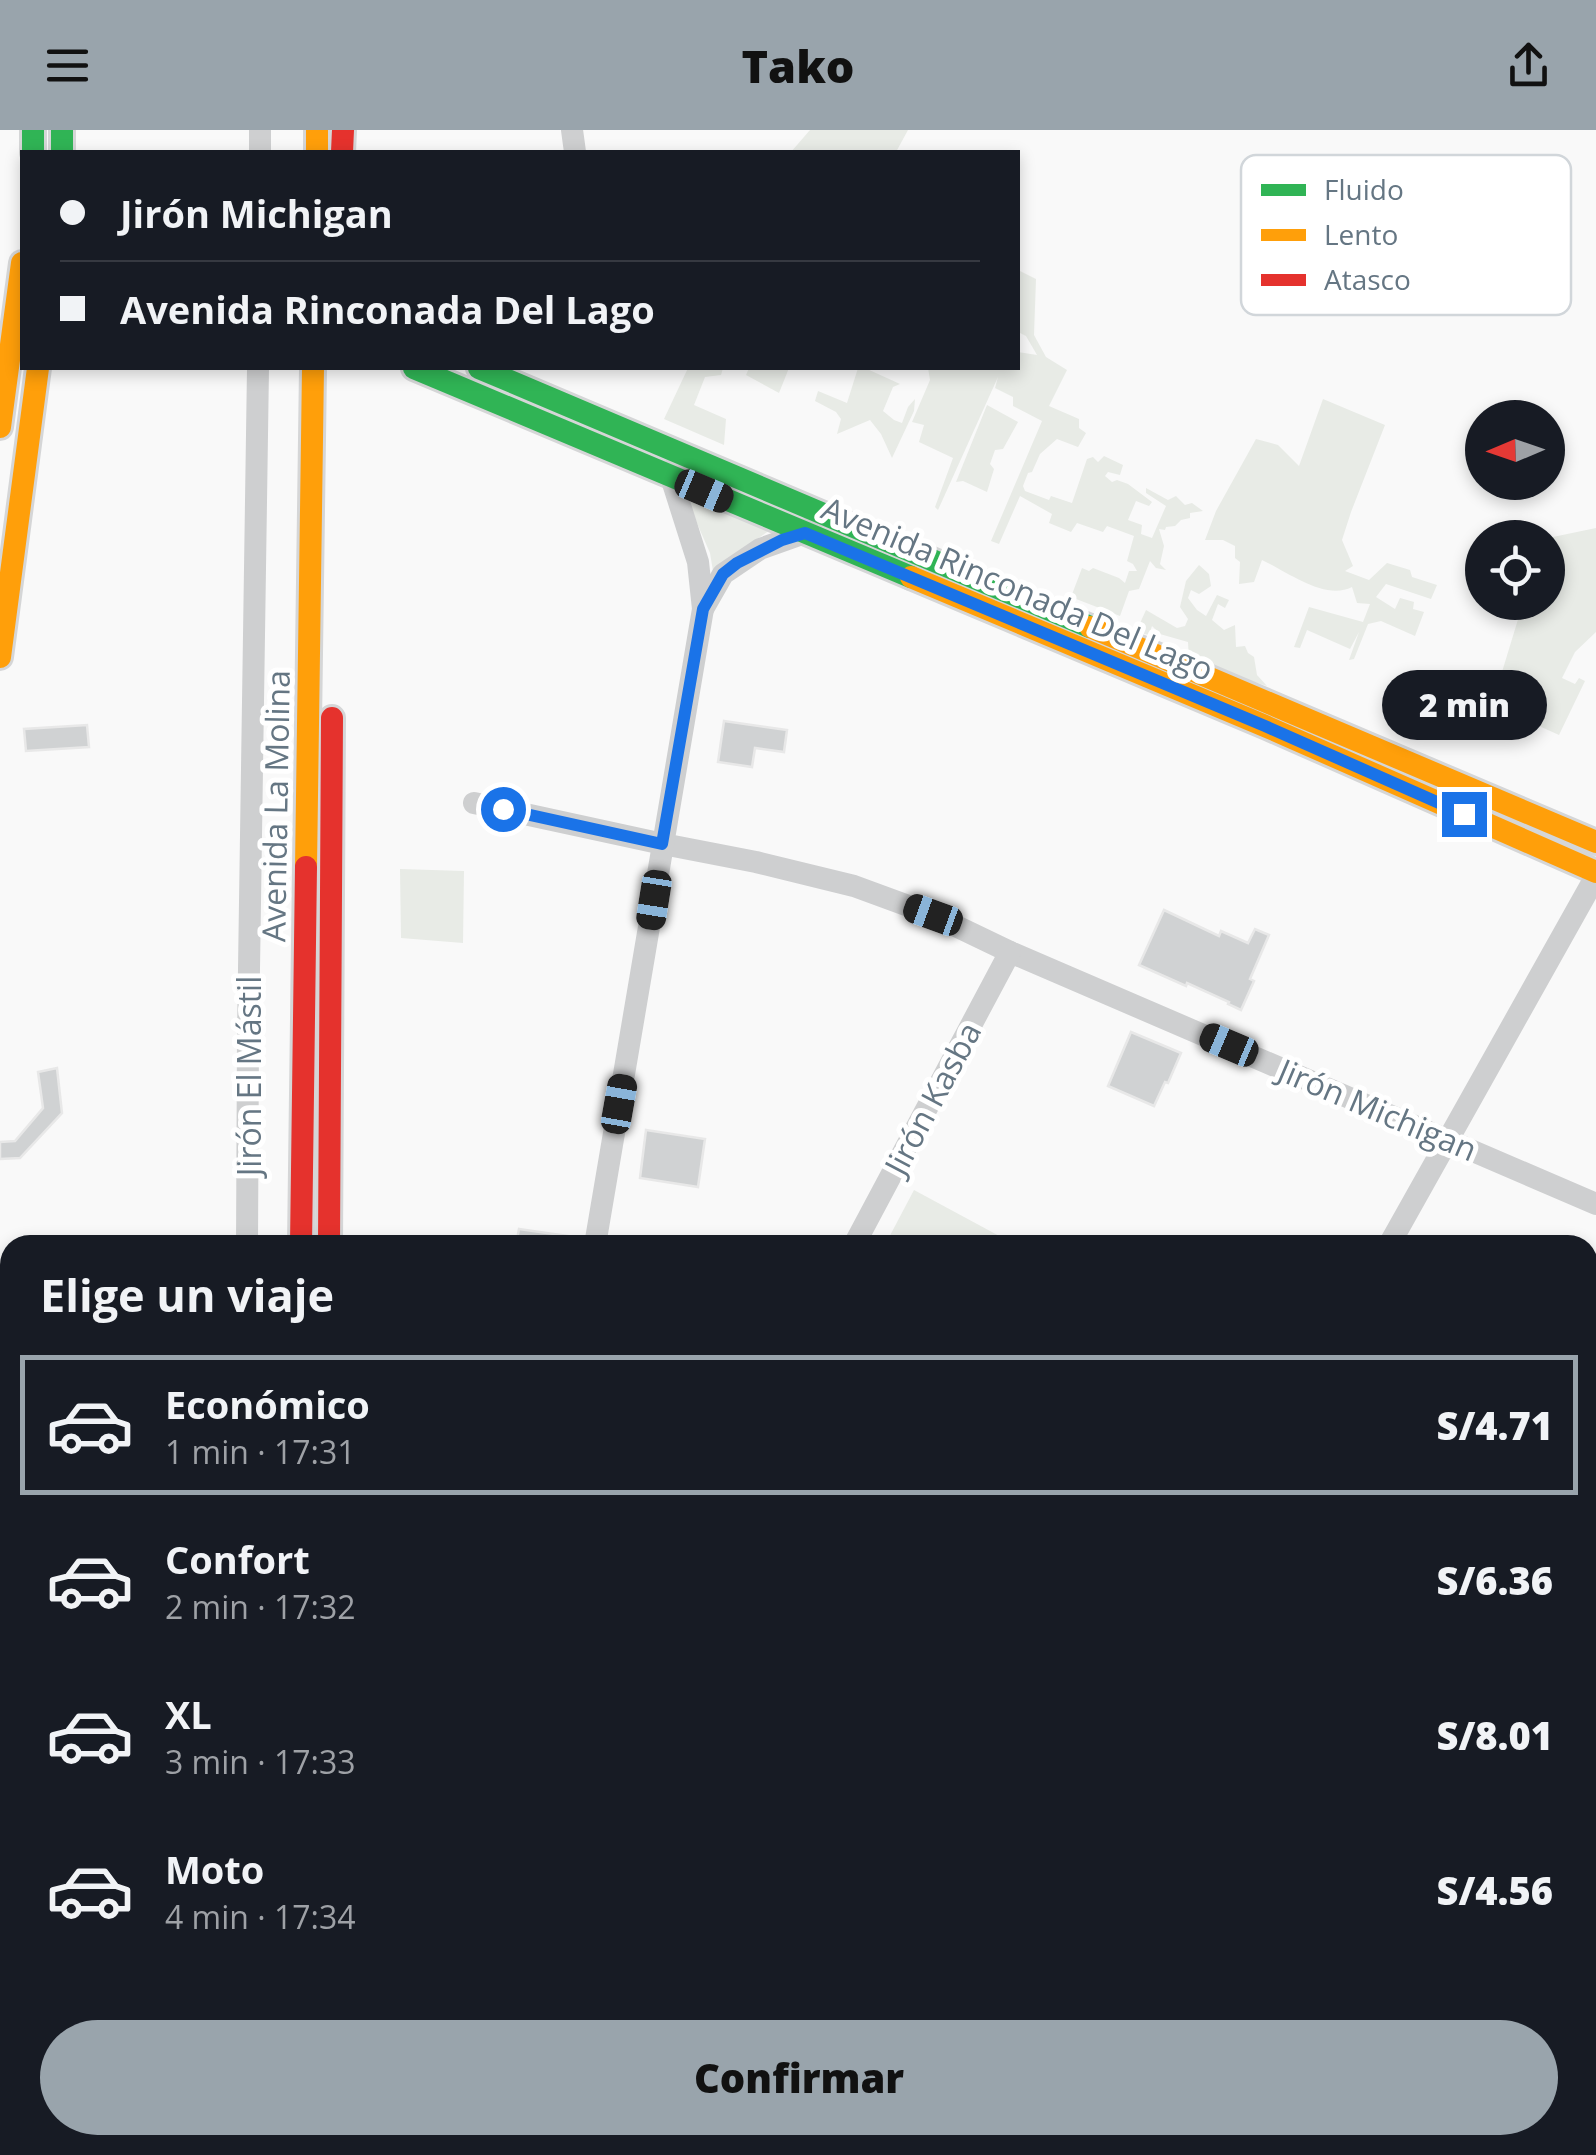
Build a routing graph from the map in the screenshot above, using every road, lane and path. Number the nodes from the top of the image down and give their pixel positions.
1 (20, 278) edge
2 (38, 370) edge
3 (258, 370) edge
4 (313, 370) edge
5 (335, 370) edge
6 (419, 370) edge
7 (484, 370) edge
8 (521, 386) junction
9 (511, 408) junction
10 (335, 411) dead end
11 (0, 427) edge
12 (680, 453) junction
13 (670, 477) junction
14 (822, 514) junction
15 (805, 533) junction
16 (703, 609) junction
17 (0, 657) edge
18 (333, 690) dead end
19 (332, 769) junction
20 (474, 802) dead end
21 (1596, 842) edge
22 (662, 844) junction
23 (1596, 874) edge
24 (306, 910) junction
25 (1010, 952) junction
26 (1448, 1139) junction
27 (1596, 1204) edge
28 (247, 1235) edge
29 (301, 1235) edge
30 (329, 1235) edge
31 (597, 1235) edge
32 (859, 1235) edge
33 (1395, 1235) edge

1 - 11 street
2 - 17 street
3 - 28 street, Jirón El Mástil
4 - 24 street, Avenida La Molina
5 - 10 street
6 - 9 street, Avenida Rinconada Del Lago
7 - 8 street, Avenida Rinconada Del Lago
8 - 9 street
8 - 12 street, Avenida Rinconada Del Lago
9 - 13 street, Avenida Rinconada Del Lago
12 - 13 street
12 - 14 street, Avenida Rinconada Del Lago
13 - 15 street, Avenida Rinconada Del Lago
13 - 16 street
14 - 15 street
14 - 21 street, Avenida Rinconada Del Lago
15 - 16 street
15 - 23 street, Avenida Rinconada Del Lago
16 - 22 street
18 - 19 street, Avenida La Molina
19 - 24 street
19 - 30 street, Avenida La Molina
20 - 22 street, Jirón Michigan
22 - 25 street, Jirón Michigan
22 - 31 street
23 - 26 street
24 - 29 street, Avenida La Molina
25 - 26 street, Jirón Michigan
25 - 32 street, Jirón Kasba
26 - 27 street, Jirón Michigan
26 - 33 street

